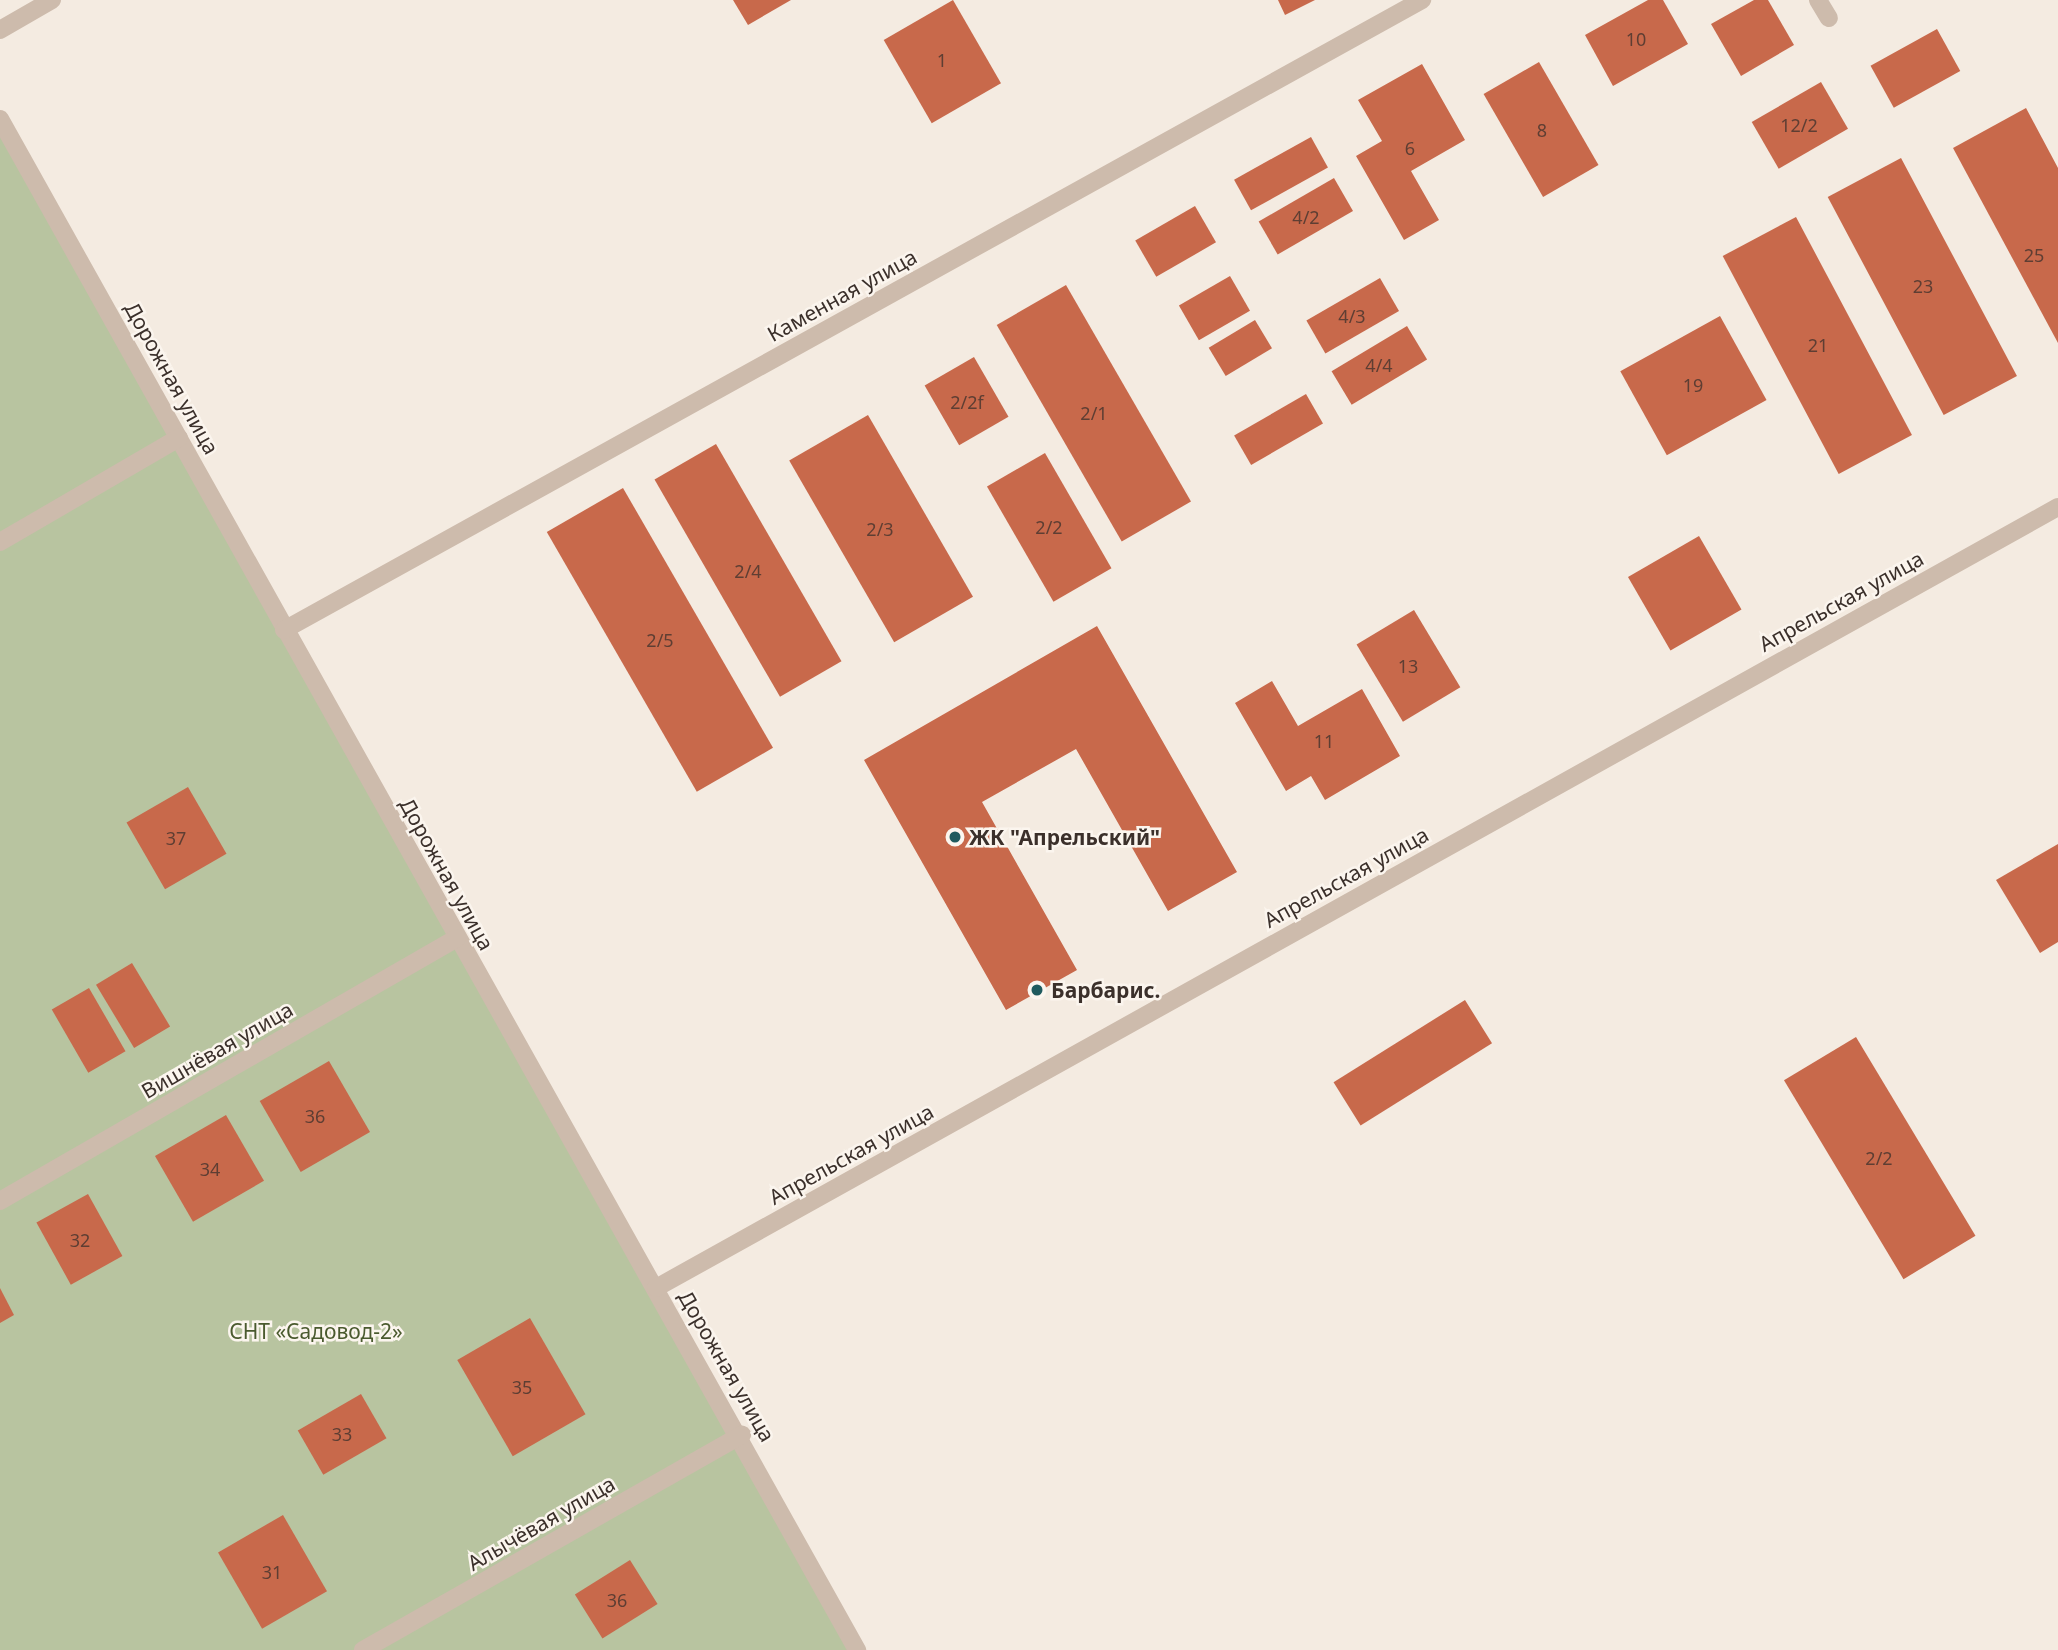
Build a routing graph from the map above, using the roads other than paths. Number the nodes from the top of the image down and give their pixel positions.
1 (52, 0) edge
2 (1422, 0) edge
3 (1818, 0) edge
4 (1829, 18) dead end
5 (0, 30) edge
6 (0, 118) edge
7 (180, 438) junction
8 (2058, 507) edge
9 (0, 542) edge
10 (284, 630) junction
11 (457, 937) junction
12 (0, 1201) edge
13 (656, 1288) junction
14 (742, 1435) junction
15 (363, 1650) edge
16 (857, 1650) edge

1 - 5 street
2 - 10 street, Каменная улица
3 - 4 street
6 - 7 street, Дорожная улица
7 - 9 street
7 - 10 street, Дорожная улица
8 - 13 street, Апрельская улица
10 - 11 street, Дорожная улица
11 - 12 street, Вишнёвая улица
11 - 13 street, Дорожная улица
13 - 14 street, Дорожная улица
14 - 15 street, Алычёвая улица
14 - 16 street, Дорожная улица

